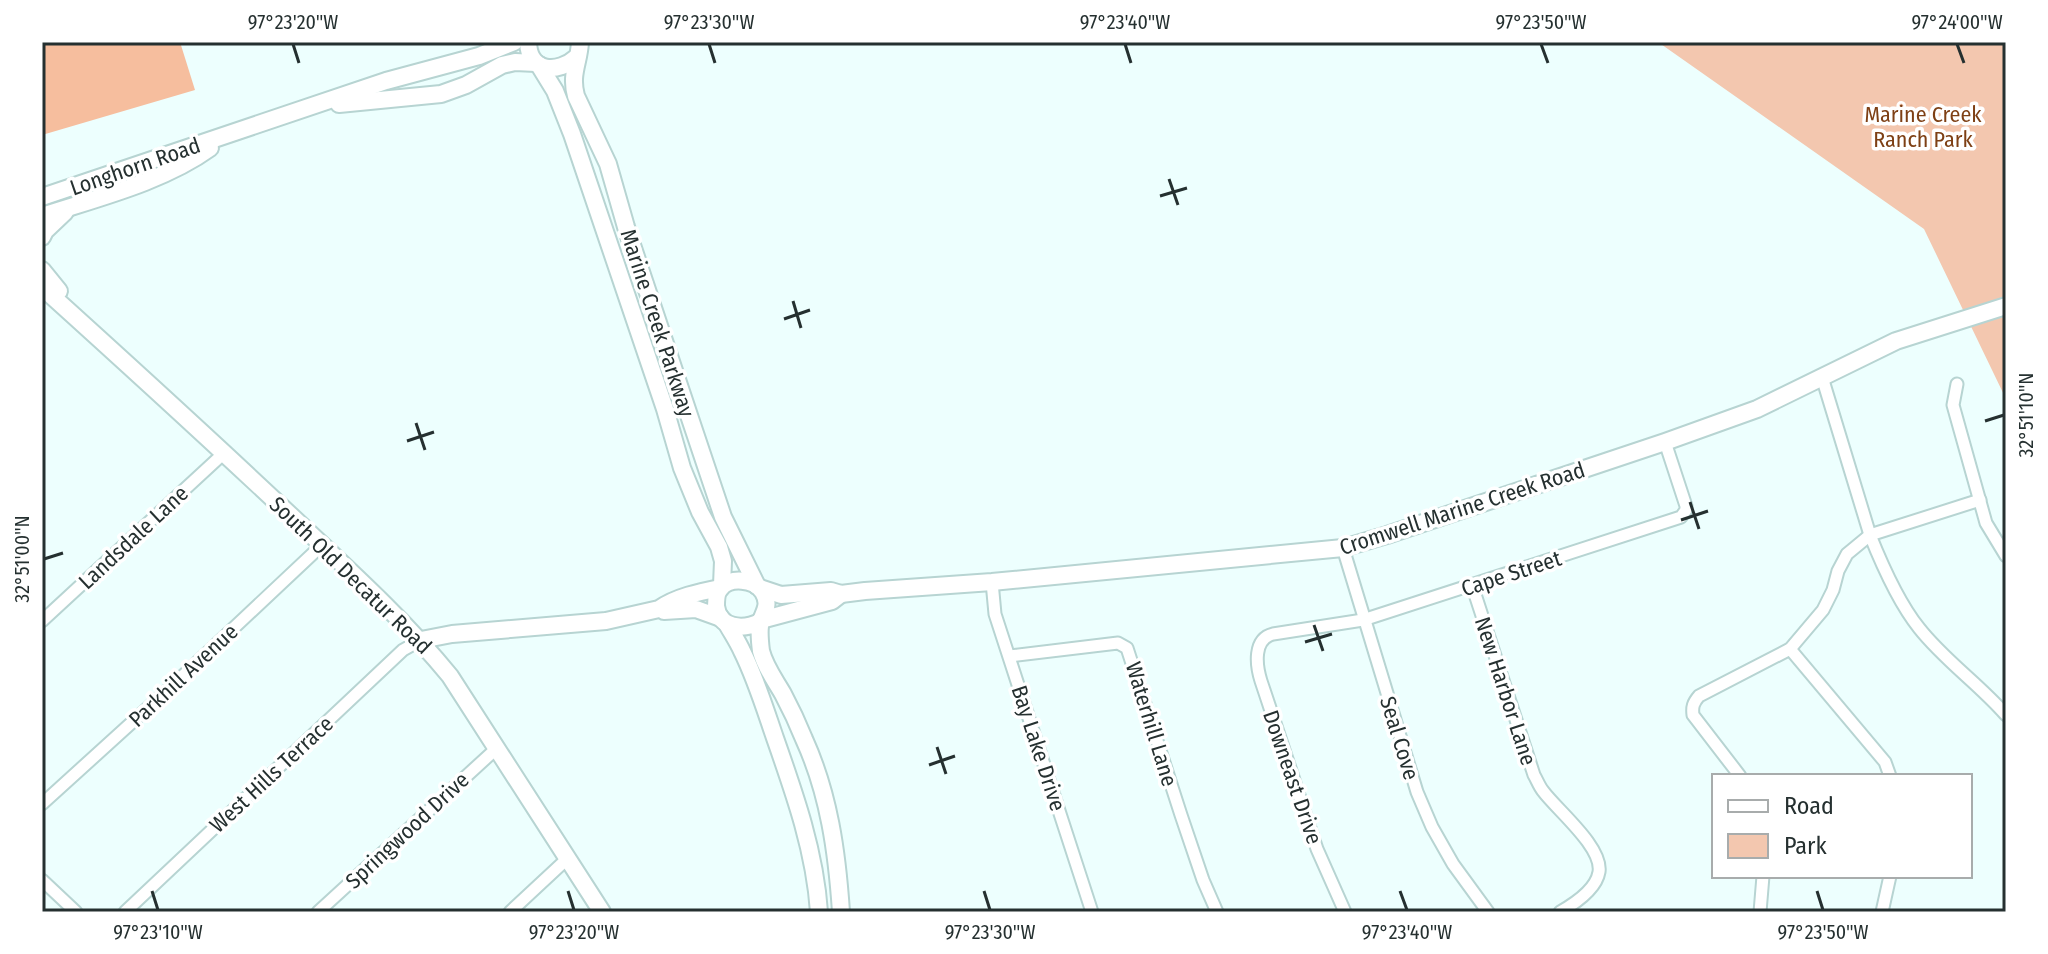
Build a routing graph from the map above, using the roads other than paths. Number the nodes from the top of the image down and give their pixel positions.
1 (514, 42) edge
2 (528, 42) edge
3 (578, 49) edge
4 (538, 64) junction
5 (314, 107) junction
6 (227, 135) junction
7 (42, 197) edge
8 (72, 206) junction
9 (42, 216) edge
10 (42, 237) edge
11 (42, 270) edge
12 (42, 287) edge
13 (2006, 306) edge
14 (123, 360) junction
15 (1822, 377) junction
16 (1957, 384) dead end
17 (1665, 442) junction
18 (224, 453) junction
19 (1980, 500) junction
20 (1870, 535) junction
21 (322, 545) junction
22 (1343, 548) junction
23 (2006, 556) edge
24 (992, 582) junction
25 (1472, 585) junction
26 (721, 587) junction
27 (759, 587) junction
28 (841, 594) junction
29 (659, 609) junction
30 (1363, 620) junction
31 (42, 621) edge
32 (724, 621) junction
33 (760, 621) junction
34 (1262, 639) joint
35 (421, 640) junction
36 (1790, 649) junction
37 (1010, 656) junction
38 (2006, 715) edge
39 (497, 748) junction
40 (1738, 774) edge
41 (1889, 774) edge
42 (42, 804) edge
43 (568, 858) junction
44 (1763, 878) edge
45 (1890, 878) edge
46 (42, 880) edge
47 (839, 889) junction
48 (817, 890) junction
49 (76, 912) edge
50 (125, 912) edge
51 (318, 912) edge
52 (510, 912) edge
53 (602, 912) edge
54 (819, 912) edge
55 (841, 912) edge
56 (1092, 912) edge
57 (1217, 912) edge
58 (1345, 912) edge
59 (1488, 912) edge
60 (1560, 912) edge
61 (1760, 912) edge
62 (1882, 912) edge

1 - 5 main road, Longhorn Road
2 - 4 main road, Marine Creek Parkway
3 - 4 main road, Longhorn Road
3 - 27 main road, Marine Creek Parkway
4 - 5 main road, Longhorn Road
4 - 26 main road, Marine Creek Parkway
5 - 6 main road, Longhorn Road
6 - 7 main road, Longhorn Road
6 - 8 main road, Longhorn Road
8 - 9 main road, Longhorn Road
8 - 10 main road
11 - 14 main road
12 - 14 main road, South Old Decatur Road
13 - 15 main road, Cromwell Marine Creek Road
14 - 18 main road, South Old Decatur Road
15 - 17 main road, Cromwell Marine Creek Road
15 - 20 street
16 - 19 street
17 - 22 main road, Cromwell Marine Creek Road
17 - 25 street, Cape Street
18 - 21 main road, South Old Decatur Road
18 - 31 street, Landsdale Lane
19 - 20 street
19 - 23 street
20 - 36 street
20 - 38 street
21 - 35 main road, South Old Decatur Road
21 - 42 street, Parkhill Avenue
22 - 24 main road, Cromwell Marine Creek Road
22 - 30 street, Seal Cove
24 - 28 main road, Cromwell Marine Creek Road
24 - 37 street, Bay Lake Drive
25 - 30 street, Cape Street
25 - 60 street, New Harbor Lane
26 - 27 main road
26 - 29 main road
26 - 32 main road
27 - 28 main road, Cromwell Marine Creek Road
27 - 33 main road
28 - 33 main road, Cromwell Marine Creek Road
29 - 32 main road
29 - 35 main road
30 - 34 street, Cape Street
30 - 59 street, Seal Cove
32 - 33 main road
32 - 48 main road
33 - 47 main road
34 - 58 street, Downeast Drive
35 - 39 main road, South Old Decatur Road
35 - 50 street, West Hills Terrace
36 - 40 street
36 - 41 street
37 - 56 street, Bay Lake Drive
37 - 57 street, Waterhill Lane
39 - 43 main road, South Old Decatur Road
39 - 51 street, Springwood Drive
43 - 52 street
43 - 53 main road, South Old Decatur Road
44 - 61 street
45 - 62 street
46 - 49 street
47 - 48 main road
47 - 55 main road
48 - 54 main road

